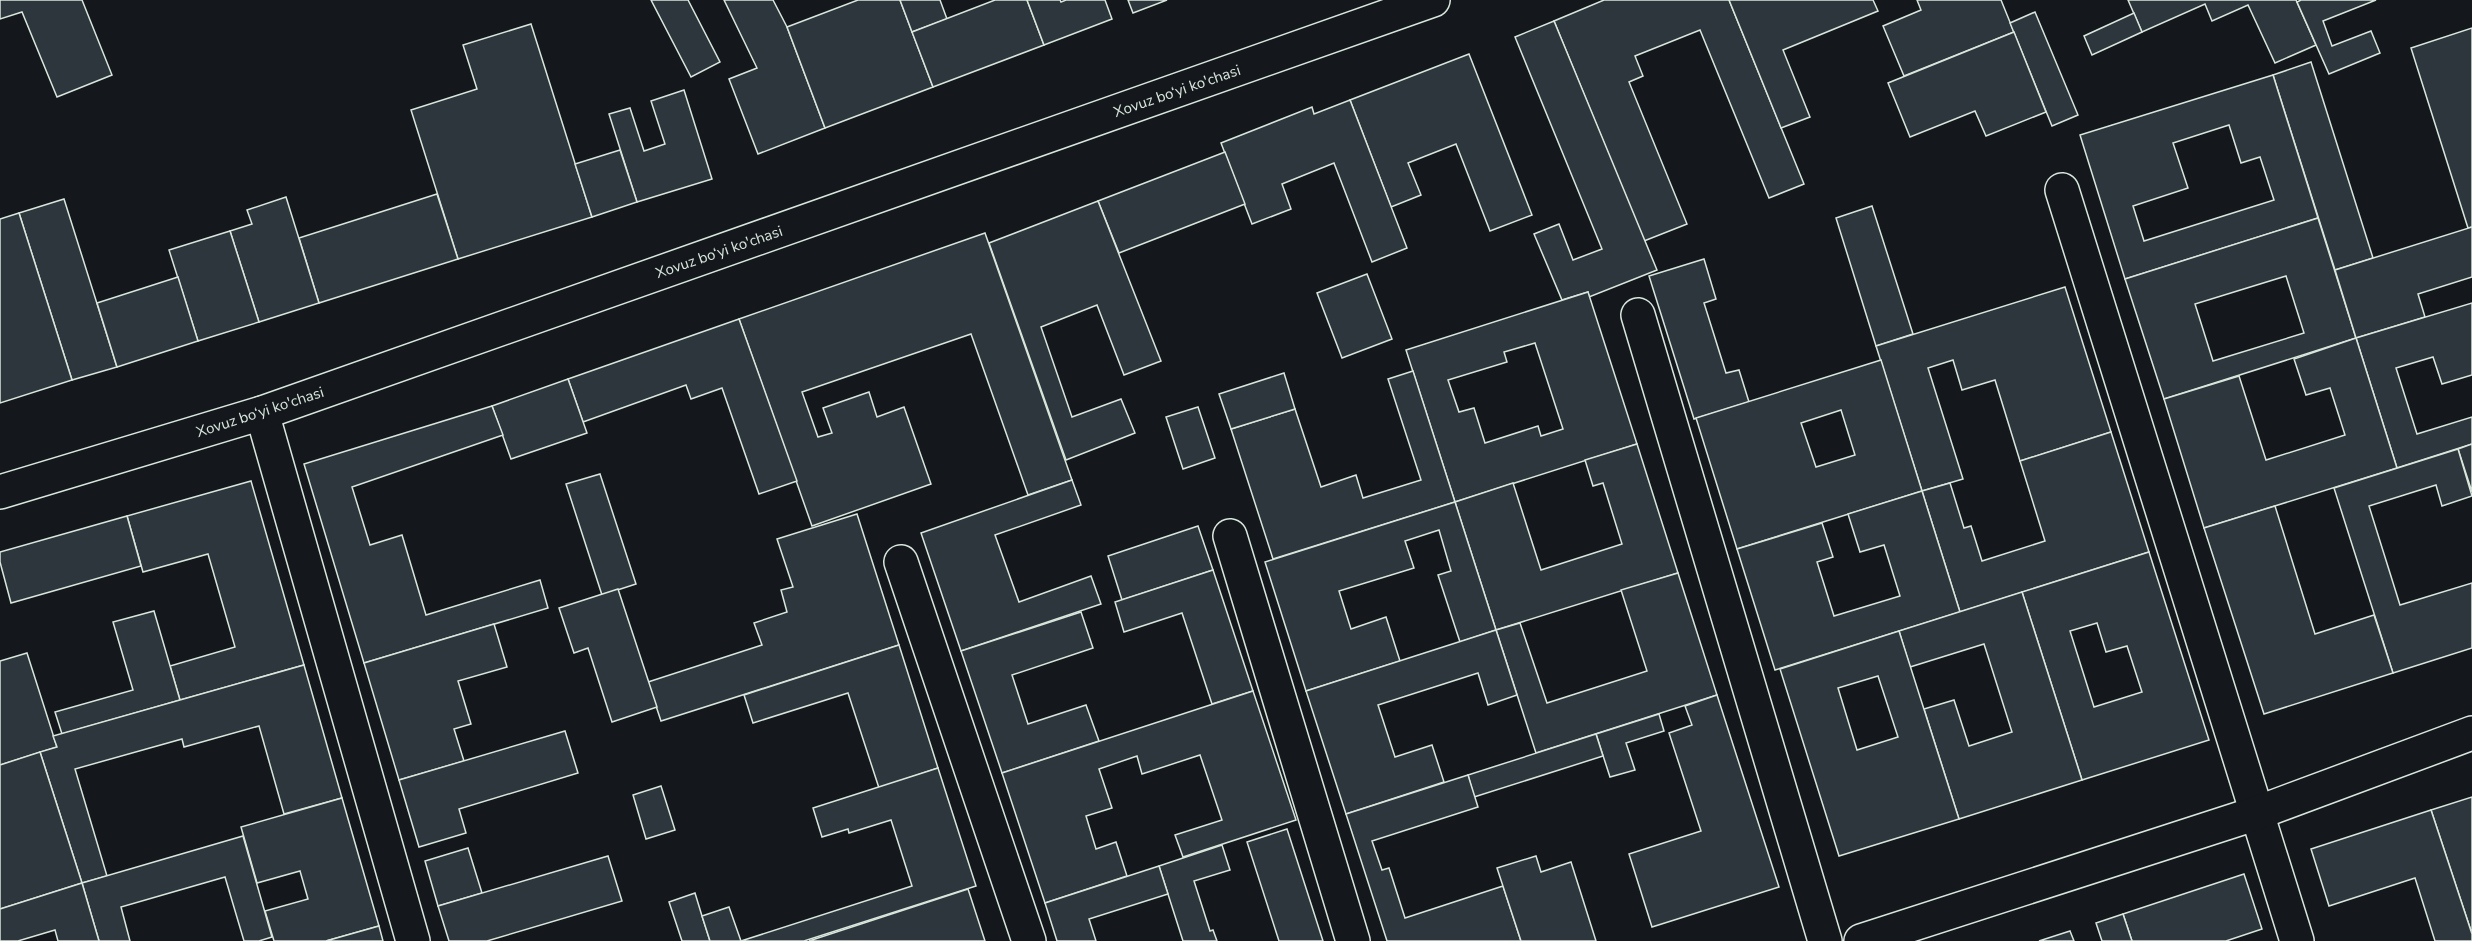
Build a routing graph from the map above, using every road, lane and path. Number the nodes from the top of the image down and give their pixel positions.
1 (1434, 0) edge
2 (2062, 190) dead end
3 (1638, 315) dead end
4 (262, 413) junction
5 (0, 492) edge
6 (1230, 536) dead end
7 (901, 562) dead end
8 (2472, 733) edge
9 (2257, 813) junction
10 (412, 941) edge
11 (1029, 941) edge
12 (1353, 941) edge
13 (1825, 941) edge
14 (1861, 941) edge
15 (2297, 941) edge

1 - 4 street, Xovuz bo‘yi ko'chasi
2 - 9 street
3 - 13 street
4 - 5 street, Xovuz bo‘yi ko'chasi
4 - 10 street
6 - 12 street
7 - 11 street
8 - 9 street
9 - 14 street
9 - 15 street

